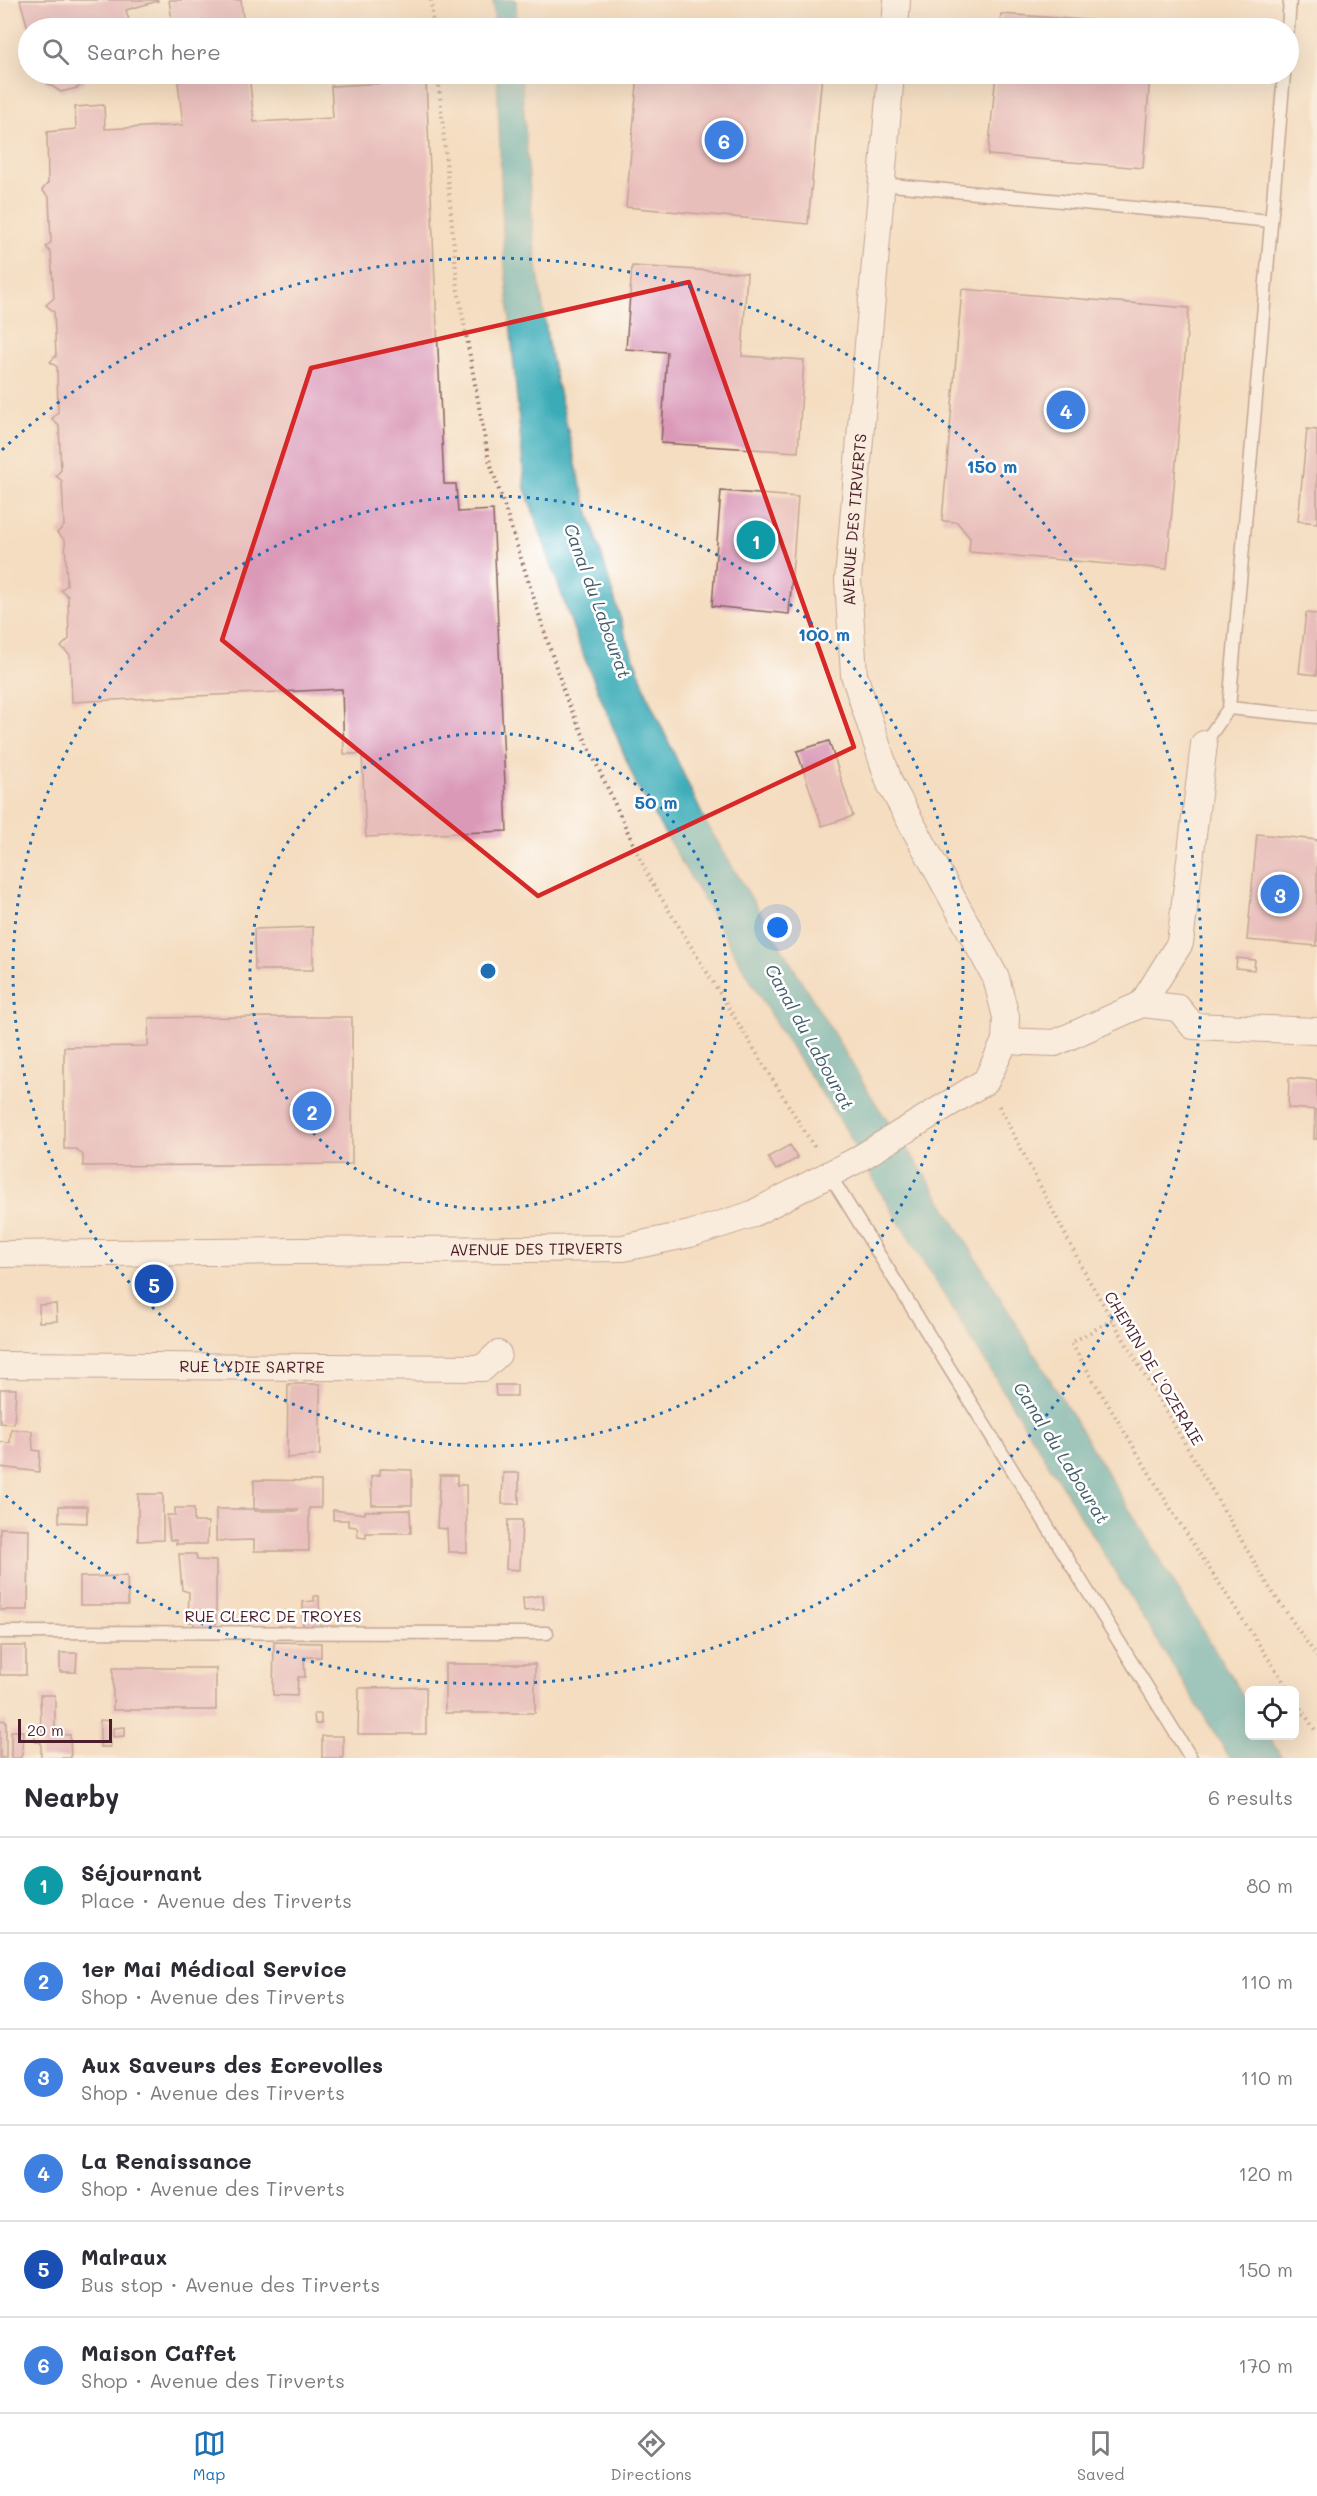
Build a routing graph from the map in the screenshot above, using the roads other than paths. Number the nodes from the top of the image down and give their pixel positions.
1 (897, 0) edge
2 (1290, 0) edge
3 (896, 18) edge
4 (1289, 18) edge
5 (890, 84) edge
6 (1283, 84) edge
7 (882, 184) junction
8 (1271, 221) junction
9 (1229, 708) junction
10 (1317, 717) edge
11 (1204, 744) joint
12 (1142, 1004) junction
13 (1317, 1031) edge
14 (1005, 1041) junction
15 (829, 1174) junction
16 (0, 1254) edge
17 (498, 1354) dead end
18 (0, 1365) edge
19 (0, 1632) edge
20 (547, 1633) dead end
21 (1191, 1758) edge

1 - 3 street
2 - 4 lane
5 - 7 street, AVENUE DES TIRVERTS
6 - 8 lane
7 - 8 lane
7 - 14 street, AVENUE DES TIRVERTS
8 - 9 lane
9 - 10 lane
9 - 11 lane
11 - 12 street
12 - 13 street
12 - 14 street
14 - 15 street, AVENUE DES TIRVERTS
15 - 16 street, AVENUE DES TIRVERTS
15 - 21 lane
17 - 18 street, RUE LYDIE SARTRE
19 - 20 lane, RUE CLERC DE TROYES

